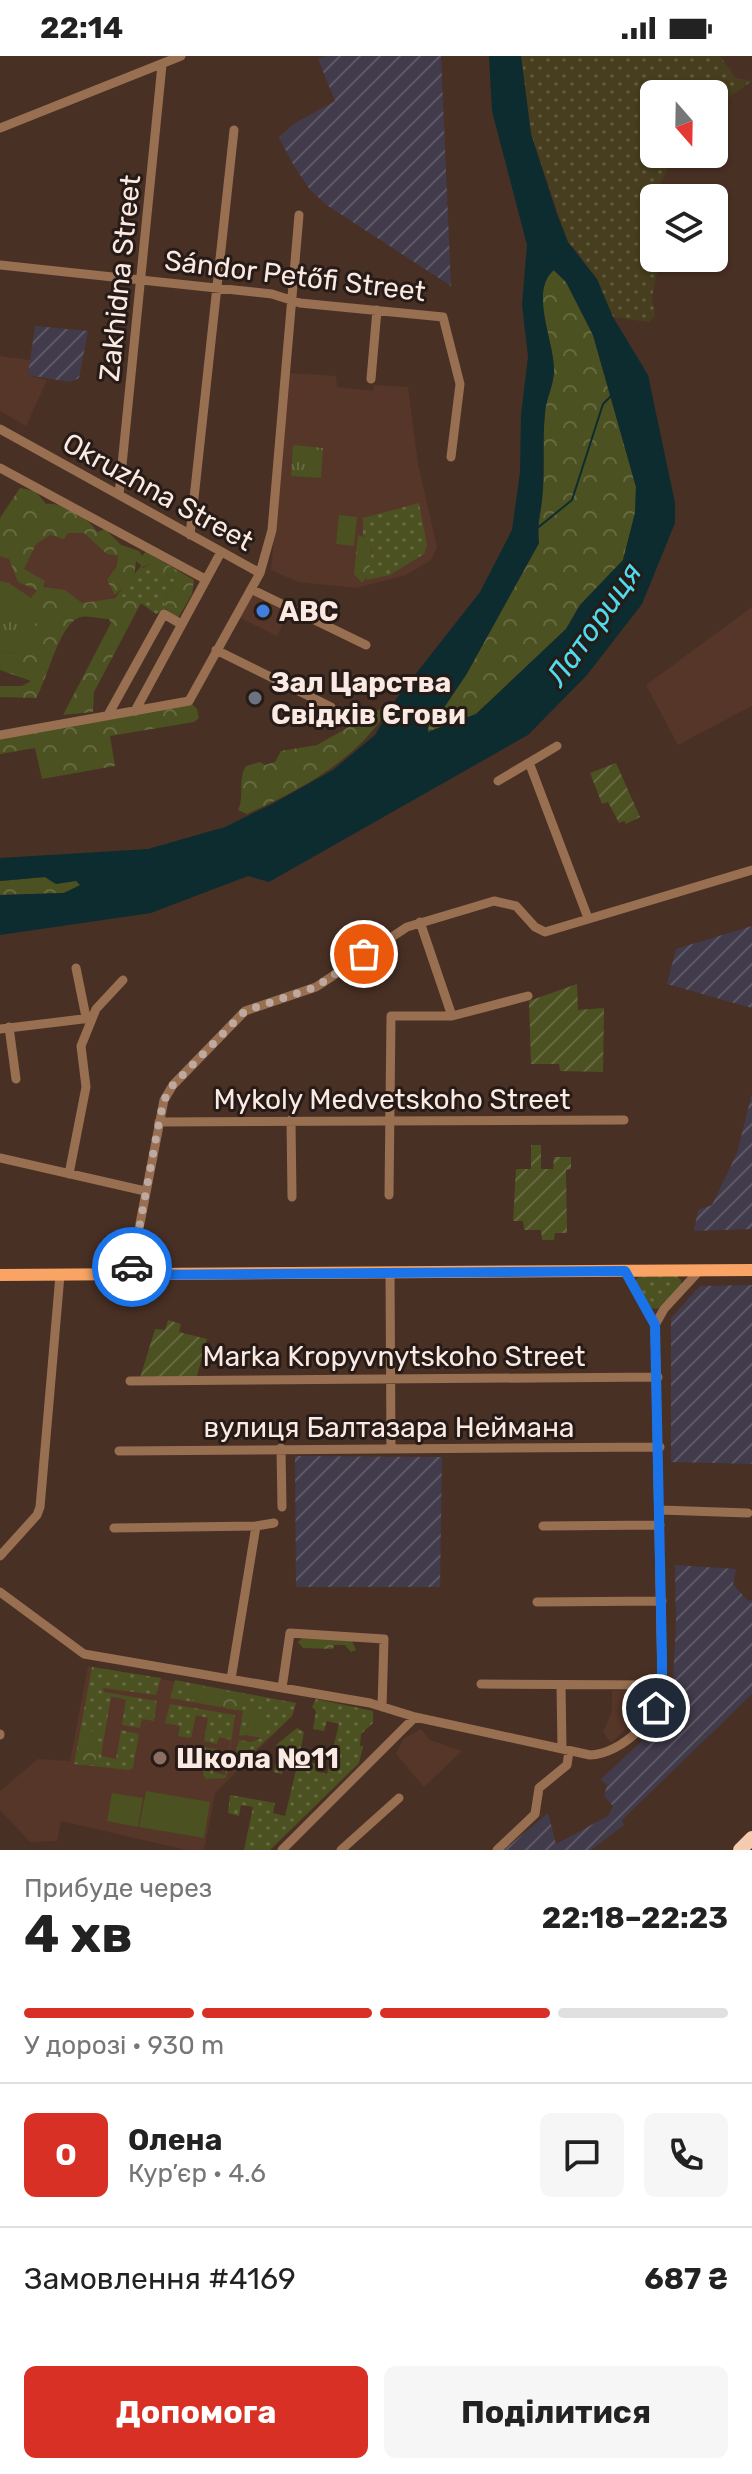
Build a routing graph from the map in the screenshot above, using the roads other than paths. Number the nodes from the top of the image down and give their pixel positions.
1 (181, 56) edge
2 (162, 65) junction
3 (0, 128) edge
4 (234, 130) dead end
5 (299, 215) dead end
6 (0, 265) edge
7 (143, 279) junction
8 (217, 288) junction
9 (292, 300) junction
10 (377, 310) junction
11 (371, 379) dead end
12 (1, 431) edge
13 (451, 457) dead end
14 (0, 468) edge
15 (119, 495) junction
16 (190, 535) junction
17 (221, 552) junction
18 (260, 573) junction
19 (205, 579) junction
20 (251, 589) junction
21 (181, 624) junction
22 (366, 645) dead end
23 (216, 650) junction
24 (331, 707) dead end
25 (135, 711) junction
26 (108, 715) junction
27 (0, 735) edge
28 (557, 746) dead end
29 (530, 765) junction
30 (498, 781) dead end
31 (752, 870) edge
32 (588, 918) junction
33 (420, 922) junction
34 (76, 968) dead end
35 (123, 980) dead end
36 (528, 996) dead end
37 (452, 1016) junction
38 (89, 1018) junction
39 (4, 1028) edge
40 (16, 1079) dead end
41 (291, 1120) junction
42 (624, 1120) dead end
43 (388, 1121) junction
44 (159, 1122) junction
45 (0, 1158) edge
46 (69, 1174) junction
47 (145, 1191) junction
48 (389, 1195) dead end
49 (292, 1197) dead end
50 (700, 1270) junction
51 (752, 1270) edge
52 (625, 1271) junction
53 (390, 1272) junction
54 (0, 1275) edge
55 (60, 1275) junction
56 (130, 1275) junction
57 (655, 1325) junction
58 (658, 1377) junction
59 (390, 1379) junction
60 (130, 1381) dead end
61 (660, 1447) junction
62 (281, 1448) junction
63 (391, 1449) junction
64 (119, 1451) dead end
65 (282, 1507) dead end
66 (660, 1510) junction
67 (748, 1513) dead end
68 (274, 1523) dead end
69 (660, 1525) junction
70 (256, 1526) junction
71 (543, 1526) dead end
72 (114, 1528) dead end
73 (0, 1556) edge
74 (0, 1592) edge
75 (662, 1601) junction
76 (537, 1602) dead end
77 (231, 1679) junction
78 (481, 1684) dead end
79 (561, 1685) junction
80 (662, 1685) junction
81 (282, 1688) junction
82 (382, 1707) junction
83 (415, 1717) junction
84 (566, 1750) junction
85 (399, 1798) dead end
86 (752, 1838) edge
87 (282, 1850) edge
88 (341, 1850) edge
89 (497, 1850) edge
90 (740, 1850) edge

1 - 2 street
2 - 3 street
2 - 7 street, Zakhidna Street
4 - 8 street
5 - 9 street
6 - 7 street, Sándor Petőfi Street
7 - 8 street, Sándor Petőfi Street
7 - 15 street, Zakhidna Street
8 - 9 street, Sándor Petőfi Street
8 - 16 street
9 - 10 street, Sándor Petőfi Street
9 - 18 street
10 - 11 street
10 - 13 street, Sándor Petőfi Street
12 - 15 street, Okruzhna Street
14 - 19 street
15 - 16 street, Okruzhna Street
16 - 17 street, Okruzhna Street
17 - 18 street, Okruzhna Street
17 - 19 street
18 - 20 street, Okruzhna Street
19 - 21 street
20 - 22 street
20 - 23 street, Okruzhna Street
21 - 25 street
21 - 26 street
23 - 24 street
23 - 25 street, Okruzhna Street
25 - 26 street
26 - 27 street
28 - 29 street
29 - 30 street
29 - 32 street
31 - 32 street
32 - 33 street
33 - 37 street
33 - 44 street
34 - 38 street
35 - 38 street
36 - 37 street
37 - 43 street
38 - 39 street
38 - 46 street
39 - 40 street
41 - 43 street, Mykoly Medvetskoho Street
41 - 44 street, Mykoly Medvetskoho Street
41 - 49 street
42 - 43 street, Mykoly Medvetskoho Street
43 - 48 street
44 - 47 street
45 - 46 street
46 - 47 street
47 - 56 street
50 - 51 main road
50 - 52 main road
50 - 57 street
52 - 53 main road
52 - 57 street
53 - 56 main road
53 - 59 street
54 - 55 main road
55 - 56 main road
55 - 73 street
57 - 58 street
58 - 59 street, Marka Kropyvnytskoho Street
58 - 61 street
59 - 60 street, Marka Kropyvnytskoho Street
59 - 63 street
61 - 63 street, вулиця Балтазара Неймана
61 - 66 street
62 - 63 street, вулиця Балтазара Неймана
62 - 64 street, вулиця Балтазара Неймана
62 - 65 street
66 - 67 street
66 - 69 street
68 - 70 street
69 - 71 street
69 - 75 street
70 - 72 street
70 - 77 street
74 - 77 street
75 - 76 street
75 - 80 street
77 - 81 street
78 - 79 street
79 - 80 street
79 - 84 street
80 - 84 street
81 - 82 street
81 - 82 street
82 - 83 street
83 - 84 street
83 - 87 street
84 - 89 street
85 - 88 street
86 - 90 highway

